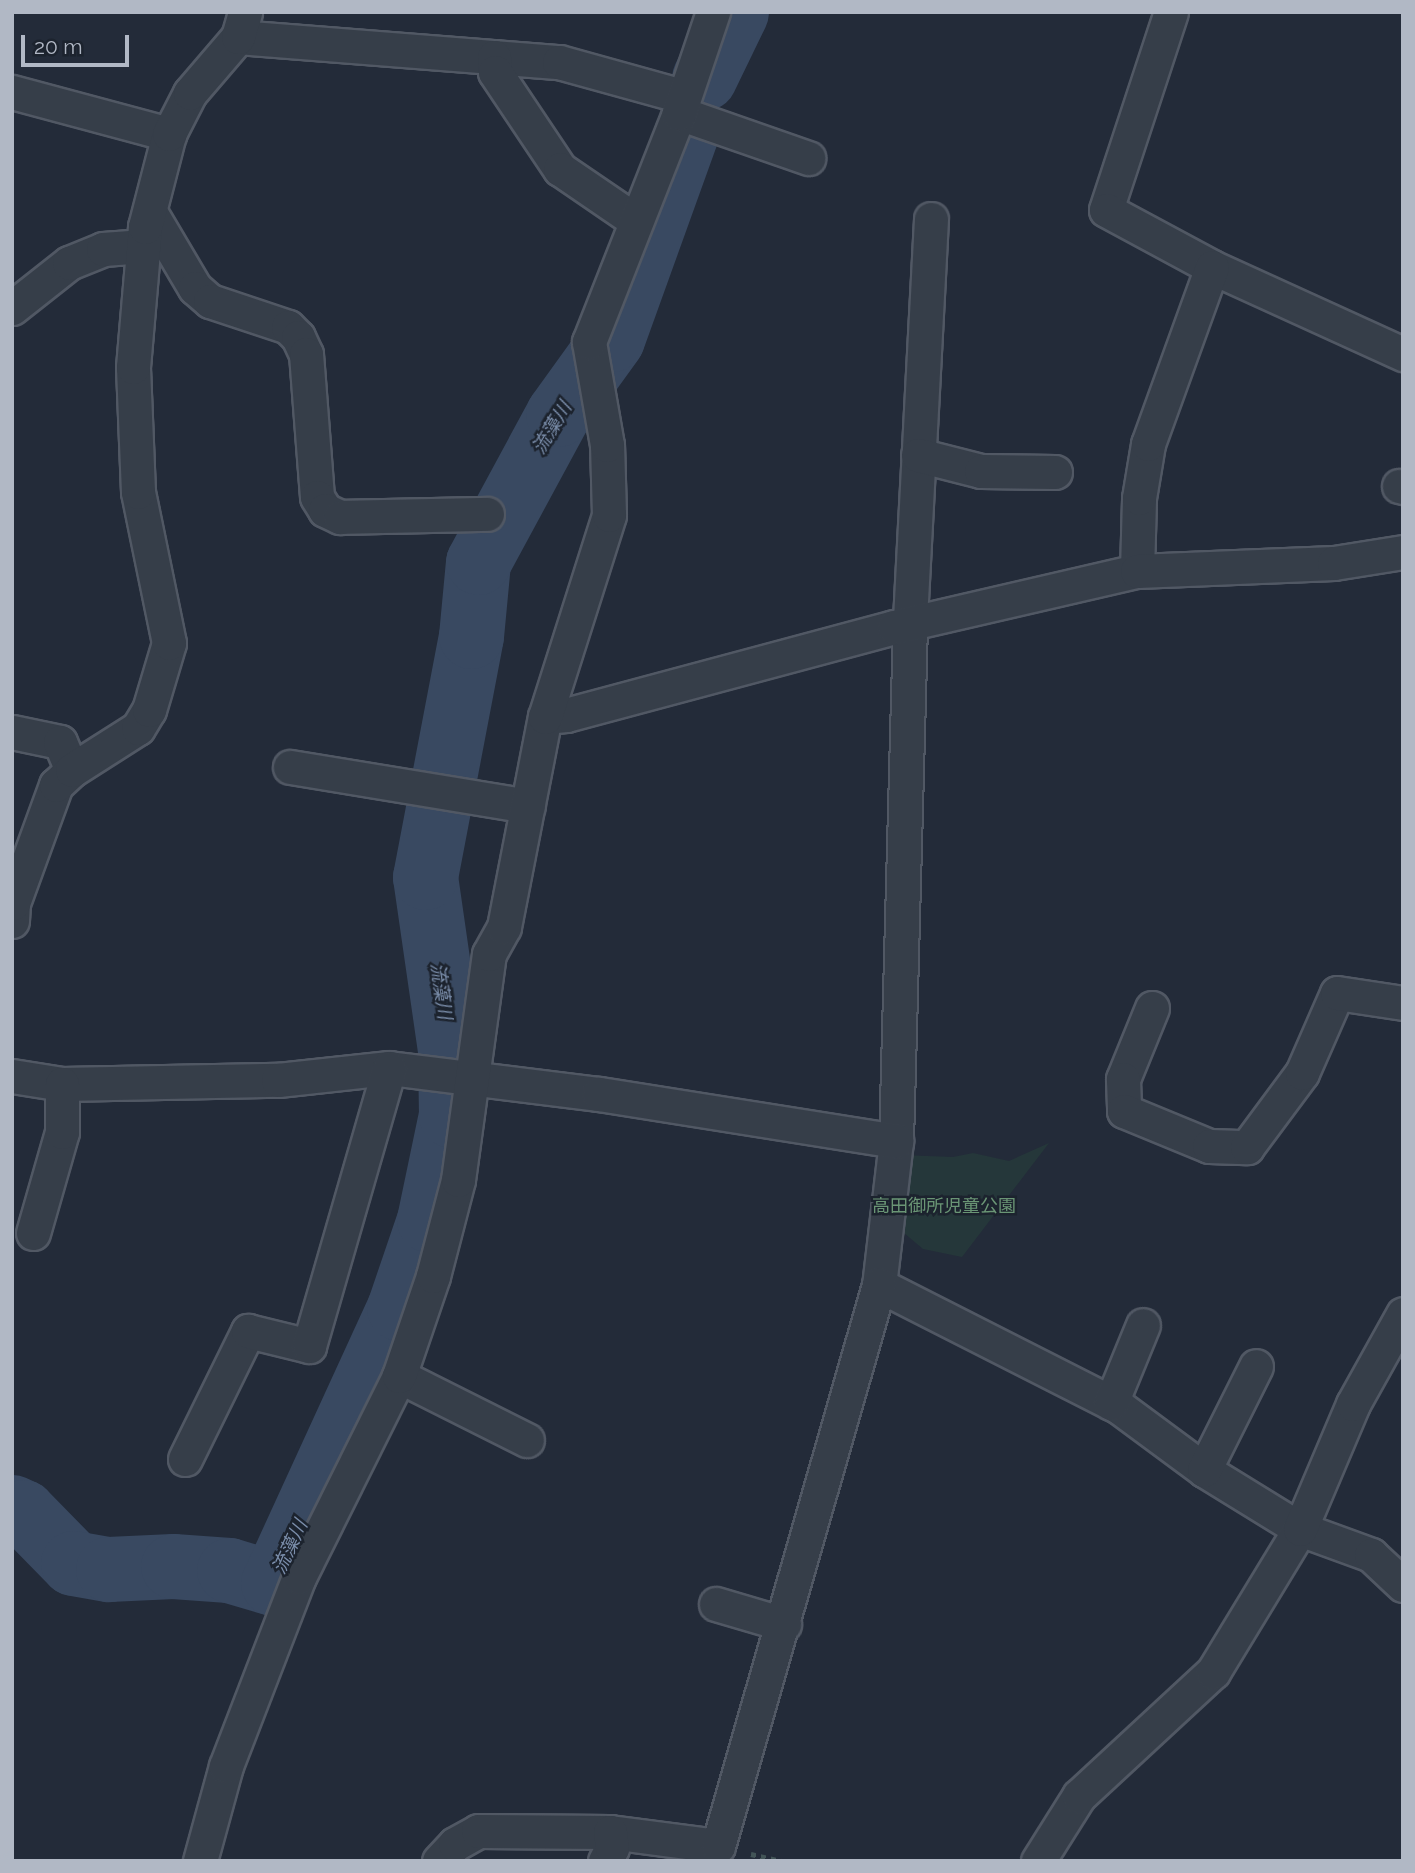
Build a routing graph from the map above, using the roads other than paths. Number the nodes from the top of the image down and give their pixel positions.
1 (713, 12) edge
2 (1171, 12) edge
3 (242, 25) edge
4 (494, 57) junction
5 (12, 92) edge
6 (680, 105) junction
7 (169, 134) junction
8 (808, 158) dead end
9 (150, 212) junction
10 (931, 219) dead end
11 (636, 221) junction
12 (144, 246) junction
13 (1212, 267) junction
14 (12, 308) edge
15 (1403, 354) edge
16 (918, 455) junction
17 (1055, 472) dead end
18 (487, 514) dead end
19 (1403, 552) edge
20 (1137, 571) junction
21 (910, 624) junction
22 (545, 717) junction
23 (12, 732) edge
24 (290, 767) dead end
25 (72, 770) junction
26 (528, 806) junction
27 (12, 921) edge
28 (1403, 1003) edge
29 (1152, 1008) dead end
30 (389, 1068) junction
31 (12, 1076) edge
32 (458, 1076) junction
33 (62, 1084) junction
34 (896, 1141) junction
35 (33, 1233) dead end
36 (879, 1285) junction
37 (1403, 1314) edge
38 (1143, 1325) dead end
39 (1256, 1366) dead end
40 (399, 1376) junction
41 (1111, 1403) junction
42 (527, 1440) dead end
43 (184, 1459) dead end
44 (1204, 1470) junction
45 (1300, 1529) junction
46 (1403, 1585) edge
47 (716, 1604) dead end
48 (783, 1624) junction
49 (608, 1846) edge
50 (200, 1861) edge
51 (439, 1861) edge
52 (1038, 1861) edge

1 - 6 street
2 - 13 street
3 - 4 street
3 - 7 street
4 - 6 street
4 - 11 street
5 - 7 street
6 - 8 street
6 - 11 street
7 - 9 street
9 - 12 street
9 - 18 street
10 - 16 street
11 - 22 street
12 - 14 street
12 - 25 street
13 - 15 street
13 - 20 street
16 - 17 street
16 - 21 street
19 - 20 street
20 - 21 street
21 - 22 street
21 - 34 street
22 - 26 street
23 - 25 street
24 - 26 street
25 - 27 street
26 - 32 street
28 - 29 street
30 - 32 street
30 - 33 street
30 - 43 street
31 - 33 street
32 - 34 street
32 - 40 street
33 - 35 street
34 - 36 street
36 - 41 street
36 - 48 street
37 - 45 street
38 - 41 street
39 - 44 street
40 - 42 street
40 - 50 street
41 - 44 street
44 - 45 street
45 - 46 street
45 - 52 street
47 - 48 street
48 - 49 street
49 - 51 street

